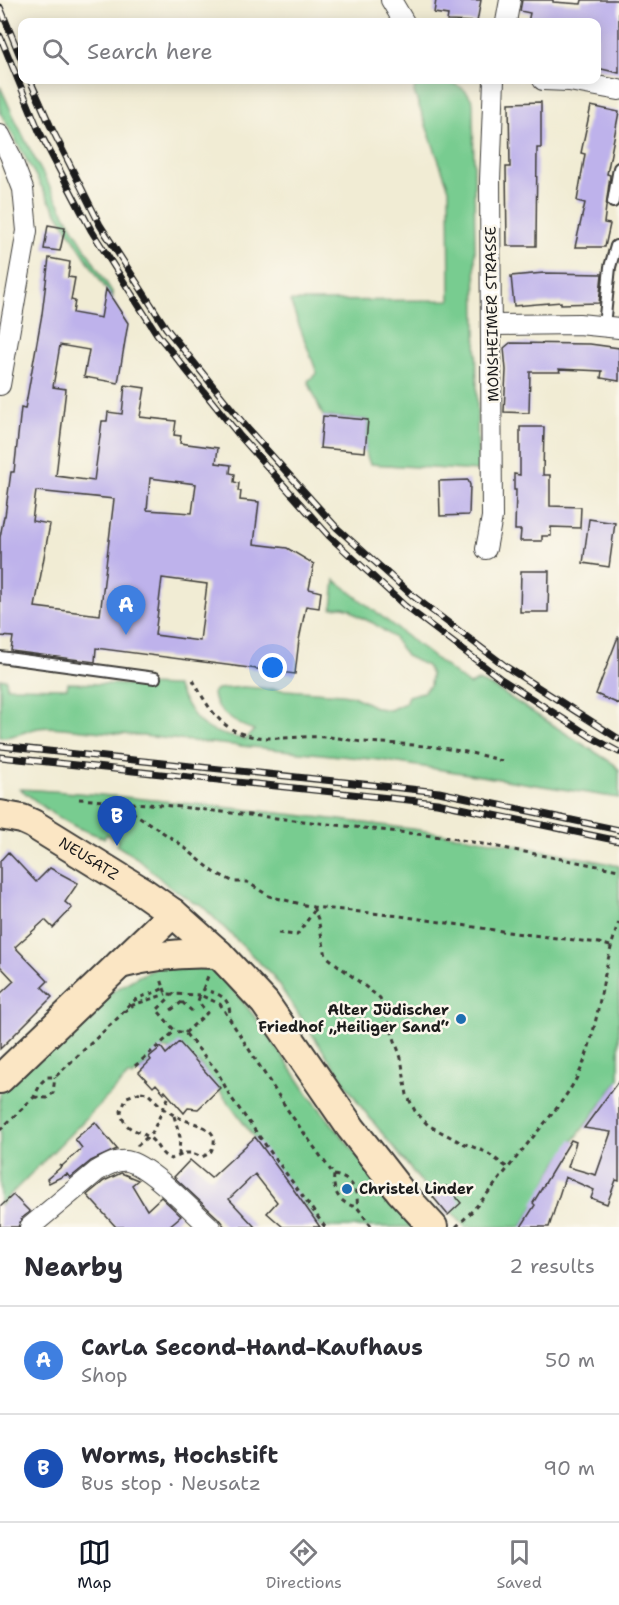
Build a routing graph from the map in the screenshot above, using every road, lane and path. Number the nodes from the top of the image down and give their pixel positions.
1 (391, 0) edge
2 (510, 0) edge
3 (402, 18) edge
4 (507, 18) edge
5 (494, 84) edge
6 (586, 84) edge
7 (619, 90) edge
8 (0, 135) edge
9 (619, 168) edge
10 (613, 202) dead end
11 (616, 246) dead end
12 (492, 325) junction
13 (611, 327) edge
14 (0, 386) edge
15 (486, 549) dead end
16 (0, 657) edge
17 (155, 678) dead end
18 (193, 680) dead end
19 (502, 761) dead end
20 (79, 799) dead end
21 (117, 802) junction
22 (7, 813) edge
23 (619, 870) edge
24 (314, 909) junction
25 (173, 913) junction
26 (619, 922) edge
27 (278, 933) dead end
28 (610, 946) junction
29 (219, 954) junction
30 (118, 964) junction
31 (159, 972) dead end
32 (164, 988) junction
33 (174, 993) junction
34 (166, 994) junction
35 (183, 994) junction
36 (200, 995) junction
37 (182, 1002) junction
38 (171, 1010) dead end
39 (192, 1011) dead end
40 (121, 1015) junction
41 (230, 1019) junction
42 (175, 1031) junction
43 (185, 1032) junction
44 (135, 1066) dead end
45 (55, 1077) junction
46 (0, 1079) edge
47 (170, 1096) dead end
48 (34, 1097) junction
49 (165, 1108) junction
50 (174, 1116) junction
51 (0, 1130) edge
52 (148, 1138) junction
53 (178, 1157) junction
54 (128, 1161) junction
55 (507, 1168) junction
56 (334, 1175) junction
57 (357, 1207) junction
58 (30, 1227) edge
59 (210, 1227) edge
60 (326, 1227) edge
61 (372, 1227) edge
62 (432, 1227) edge
63 (456, 1227) edge

1 - 3 street
2 - 4 street
5 - 12 street, MONSHEIMER STRASSE
6 - 7 street
8 - 14 street
9 - 10 lane
11 - 13 lane
12 - 13 street
12 - 15 street, MONSHEIMER STRASSE
16 - 17 lane
18 - 19 path
20 - 21 path
21 - 23 path
21 - 24 path
22 - 25 street, NEUSATZ
24 - 27 path
24 - 28 path
24 - 55 path
25 - 29 street, NEUSATZ
25 - 30 street
26 - 28 path
28 - 55 path
29 - 30 street
29 - 62 street, NEUSATZ
30 - 46 street
31 - 32 path
32 - 34 path
32 - 40 path
33 - 34 path
33 - 35 path
33 - 42 path
34 - 40 path
35 - 36 path
35 - 37 path
36 - 41 path
36 - 41 path
36 - 43 path
37 - 38 path
37 - 39 path
40 - 45 path
41 - 56 path
42 - 43 path
42 - 44 path
43 - 60 path
45 - 48 path
45 - 48 path
47 - 49 path
48 - 51 path
49 - 50 path
49 - 52 path
49 - 52 path
50 - 53 path
50 - 53 path
52 - 53 path
52 - 54 path
54 - 58 street
54 - 59 street
55 - 63 path
56 - 57 path
56 - 57 path
57 - 61 path

